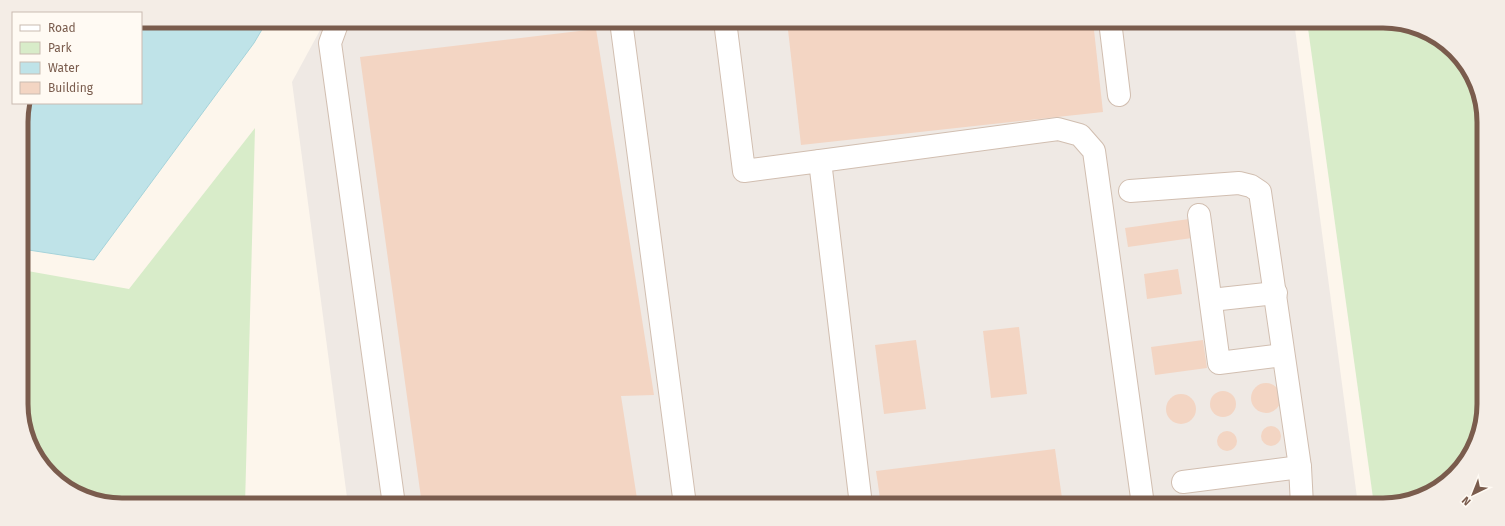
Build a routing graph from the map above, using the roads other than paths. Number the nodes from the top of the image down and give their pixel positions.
1 (335, 28) edge
2 (622, 28) edge
3 (726, 28) edge
4 (1111, 28) edge
5 (1119, 94) dead end
6 (820, 161) junction
7 (1130, 191) dead end
8 (1199, 215) dead end
9 (1276, 293) junction
10 (1211, 300) junction
11 (1283, 355) junction
12 (1300, 467) junction
13 (1183, 482) dead end
14 (393, 498) edge
15 (684, 498) edge
16 (860, 498) edge
17 (1142, 498) edge
18 (1302, 498) edge

1 - 14 lane
2 - 15 lane
3 - 6 lane
4 - 5 lane
6 - 16 lane
6 - 17 lane
7 - 9 lane
8 - 10 lane
9 - 10 lane
9 - 11 lane
10 - 11 lane
11 - 12 lane
12 - 13 lane
12 - 18 lane

